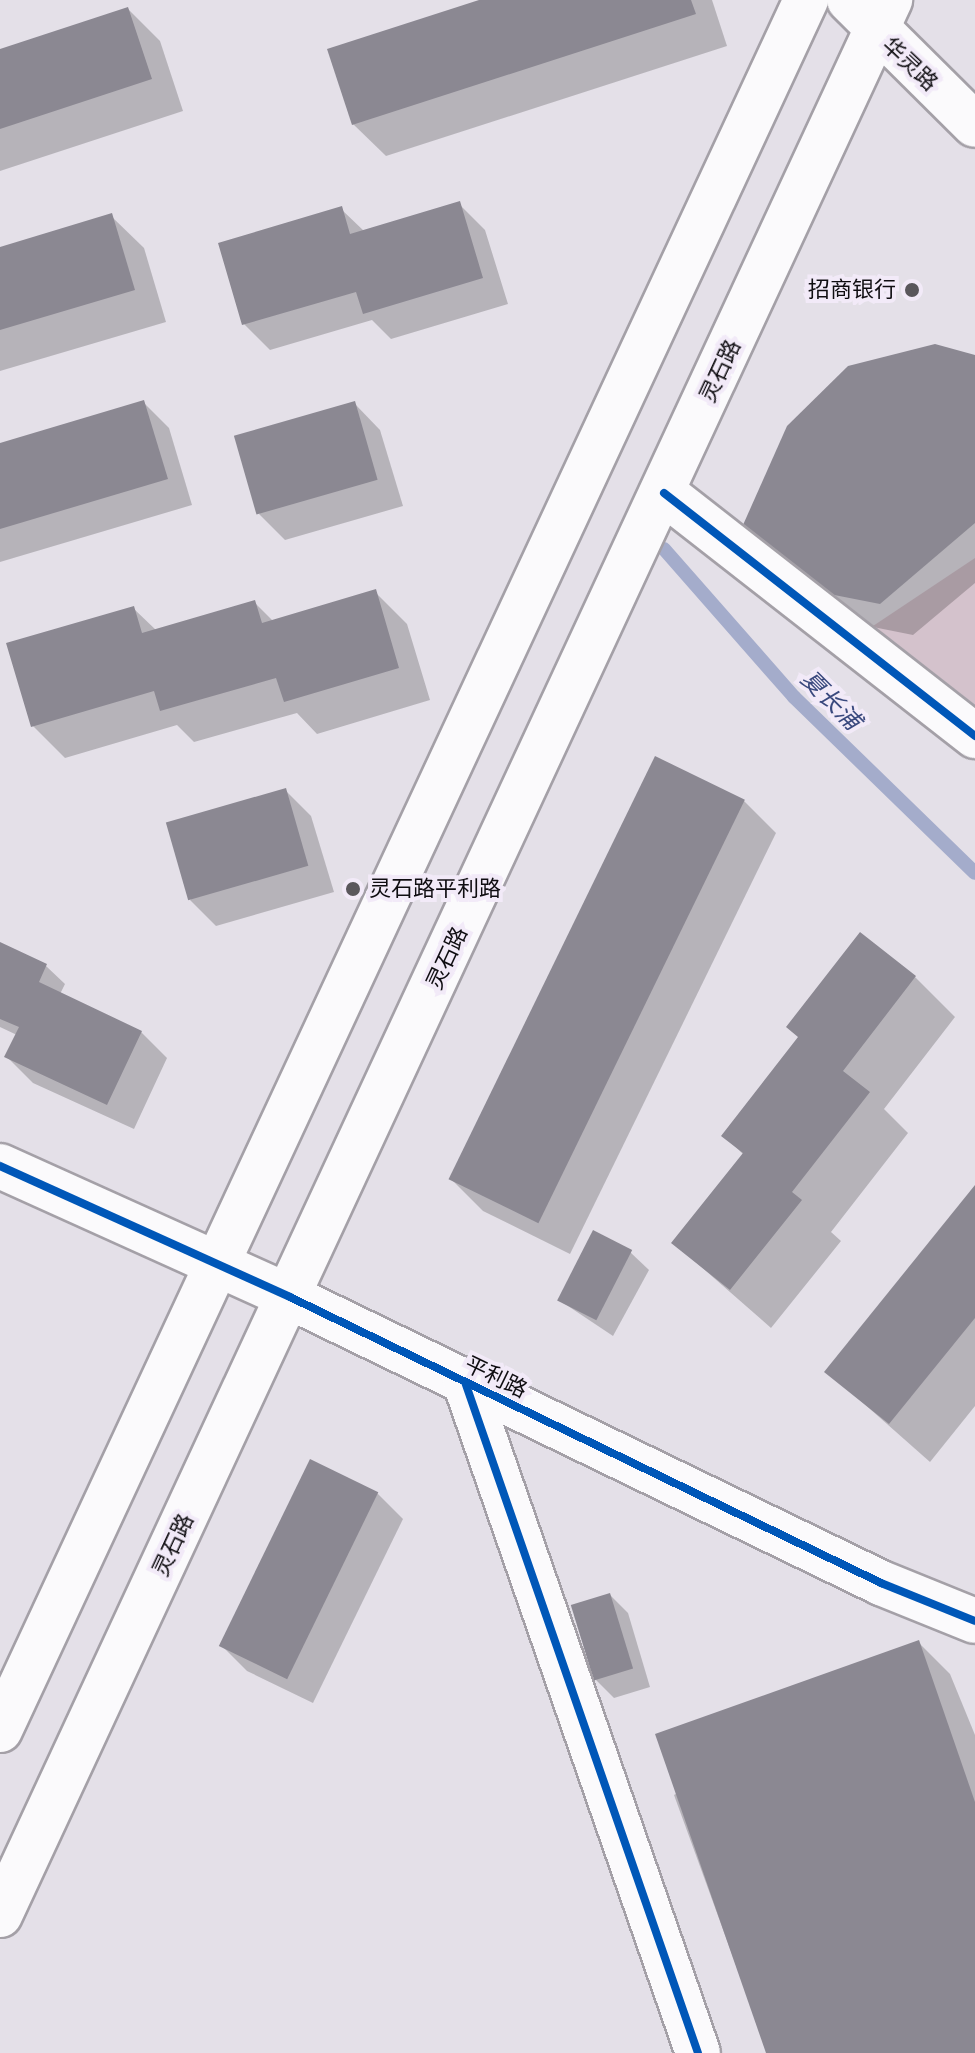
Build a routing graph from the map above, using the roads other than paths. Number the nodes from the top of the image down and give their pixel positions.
1 (806, 0) edge
2 (849, 0) edge
3 (884, 17) edge
4 (975, 125) edge
5 (664, 493) junction
6 (975, 736) edge
7 (0, 1166) edge
8 (218, 1265) junction
9 (290, 1297) junction
10 (465, 1382) junction
11 (975, 1621) edge
12 (0, 1730) edge
13 (0, 1915) edge
14 (698, 2053) edge

1 - 8 main road
2 - 3 main road, 华灵路
3 - 4 main road, 华灵路
3 - 5 main road, 灵石路
5 - 6 main road
5 - 9 main road, 灵石路
7 - 8 main road, 平利路
8 - 9 main road, 平利路
8 - 12 main road
9 - 10 main road, 平利路
9 - 13 main road, 灵石路
10 - 11 main road, 平利路
10 - 14 main road

